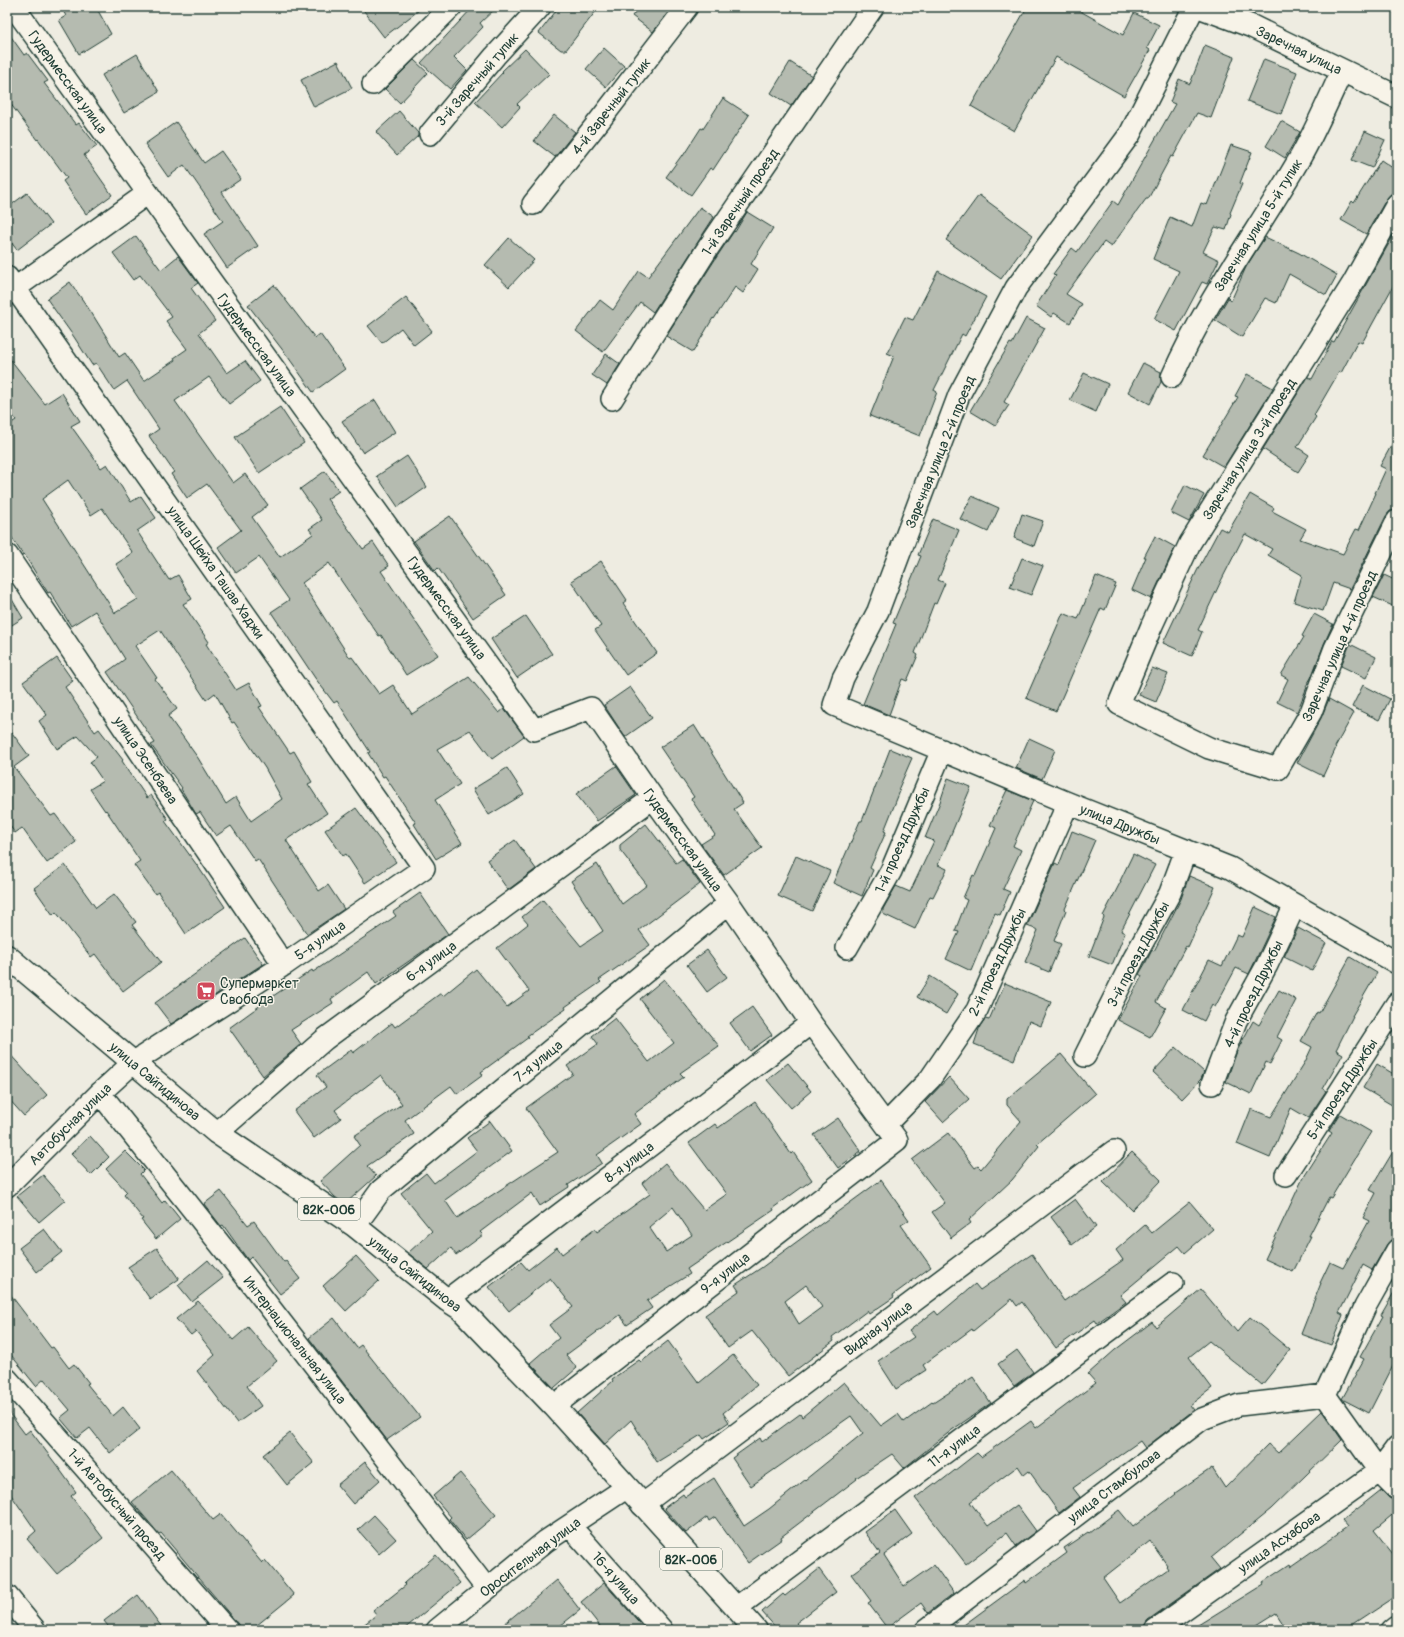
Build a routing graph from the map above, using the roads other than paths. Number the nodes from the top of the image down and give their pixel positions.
1 (14, 7) edge
2 (451, 7) edge
3 (540, 7) edge
4 (687, 7) edge
5 (873, 7) edge
6 (1194, 7) edge
7 (1200, 7) edge
8 (1342, 71) junction
9 (373, 84) dead end
10 (1397, 97) edge
11 (430, 134) dead end
12 (148, 193) junction
13 (534, 204) dead end
14 (1397, 204) edge
15 (10, 286) edge
16 (1172, 377) dead end
17 (612, 399) dead end
18 (1397, 521) edge
19 (7, 555) edge
20 (834, 705) joint
21 (942, 750) junction
22 (1278, 769) joint
23 (653, 798) junction
24 (1068, 804) junction
25 (1186, 850) junction
26 (424, 868) joint
27 (729, 903) junction
28 (1295, 905) junction
29 (847, 948) dead end
30 (7, 956) edge
31 (1397, 963) edge
32 (284, 965) junction
33 (1397, 1003) edge
34 (811, 1023) junction
35 (1085, 1056) dead end
36 (134, 1062) junction
37 (1212, 1084) dead end
38 (100, 1094) junction
39 (892, 1132) junction
40 (218, 1133) junction
41 (1114, 1150) dead end
42 (1286, 1175) dead end
43 (7, 1186) edge
44 (355, 1226) junction
45 (1397, 1250) edge
46 (1173, 1283) dead end
47 (447, 1300) junction
48 (7, 1379) edge
49 (1325, 1395) junction
50 (554, 1406) junction
51 (1397, 1447) edge
52 (1379, 1471) junction
53 (626, 1488) junction
54 (1397, 1489) edge
55 (642, 1505) junction
56 (570, 1526) junction
57 (487, 1589) junction
58 (7, 1596) edge
59 (736, 1608) junction
60 (1397, 1626) edge
61 (35, 1630) edge
62 (227, 1630) edge
63 (437, 1630) edge
64 (662, 1630) edge
65 (756, 1630) edge
66 (926, 1630) edge
67 (1155, 1630) edge
68 (1392, 1630) edge

1 - 12 street, Гудермесская улица
2 - 9 street
3 - 11 street, 3-й Заречный тупик
4 - 13 street, 4-й Заречный тупик
5 - 17 street, 1-й Заречный проезд
6 - 20 street, Заречная улица 2-й проезд
7 - 8 main road, Заречная улица
8 - 10 main road, Заречная улица
8 - 16 street, Заречная улица 5-й тупик
12 - 15 street
12 - 23 street, Гудермесская улица
14 - 22 street, Заречная улица 3-й проезд
15 - 26 street, улица Шейха Ташав Хаджи
18 - 22 street, Заречная улица 4-й проезд
19 - 32 street, улица Эсенбаева
20 - 21 street, улица Дружбы
21 - 24 street, улица Дружбы
21 - 29 street, 1-й проезд Дружбы
23 - 27 street, Гудермесская улица
23 - 40 street, 6-я улица
24 - 25 street, улица Дружбы
24 - 39 street, 2-й проезд Дружбы
25 - 28 street, улица Дружбы
25 - 35 street, 3-й проезд Дружбы
26 - 32 street, 5-я улица
27 - 34 street, Гудермесская улица
27 - 44 street, 7-я улица
28 - 31 street, улица Дружбы
28 - 37 street, 4-й проезд Дружбы
30 - 36 main road, улица Сайгидинова / 82К-006
32 - 36 street, 5-я улица
33 - 42 street, 5-й проезд Дружбы
34 - 39 street, Гудермесская улица
34 - 47 street, 8-я улица
36 - 38 street, Автобусная улица
36 - 40 main road, улица Сайгидинова / 82К-006
38 - 43 street, Автобусная улица
38 - 57 street, Интернациональная улица
39 - 50 street, 9-я улица
40 - 44 main road, улица Сайгидинова / 82К-006
41 - 55 street, Видная улица
44 - 47 main road, улица Сайгидинова / 82К-006
45 - 49 street
46 - 59 street, 11-я улица
47 - 50 main road, улица Сайгидинова / 82К-006
48 - 62 street, 1-й Автобусный проезд
49 - 52 street
49 - 66 street, улица Стамбулова
50 - 53 main road, улица Сайгидинова / 82К-006
51 - 52 street, улица Асхабова
52 - 54 street
52 - 67 street, улица Асхабова
53 - 55 main road, улица Сайгидинова / 82К-006
53 - 56 street, Оросительная улица
55 - 59 main road, улица Сайгидинова / 82К-006
56 - 57 street, Оросительная улица
56 - 64 street, 16-я улица
57 - 63 street, Оросительная улица
58 - 61 street
59 - 65 main road, улица Сайгидинова / 82К-006
60 - 68 street

